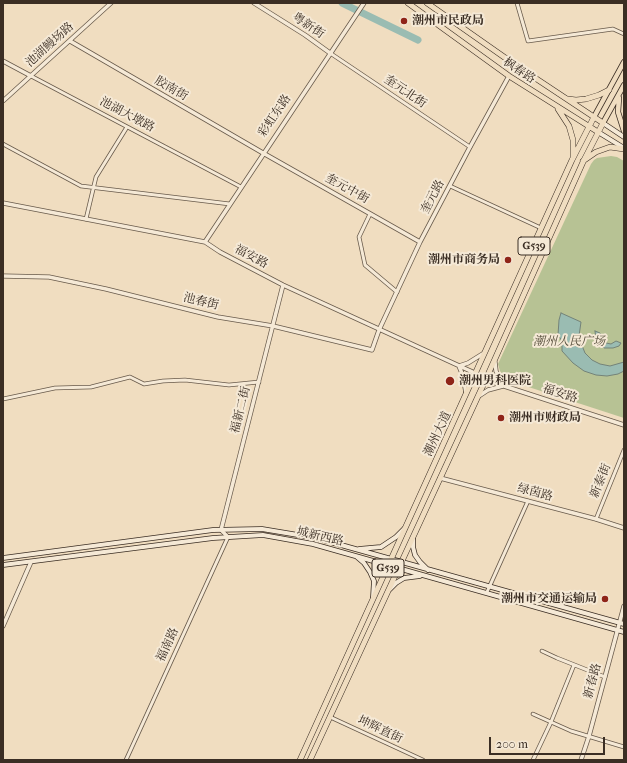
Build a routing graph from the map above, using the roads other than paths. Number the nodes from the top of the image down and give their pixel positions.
1 (111, 3) edge
2 (254, 3) edge
3 (364, 3) edge
4 (408, 3) edge
5 (427, 3) edge
6 (517, 3) edge
7 (624, 34) edge
8 (70, 41) junction
9 (330, 53) junction
10 (3, 61) edge
11 (624, 62) edge
12 (31, 76) junction
13 (508, 76) junction
14 (624, 85) edge
15 (609, 90) junction
16 (619, 95) junction
17 (565, 98) junction
18 (3, 101) edge
19 (557, 108) junction
20 (594, 117) junction
21 (603, 123) junction
22 (127, 127) junction
23 (588, 127) junction
24 (624, 131) edge
25 (598, 132) junction
26 (624, 137) edge
27 (3, 144) edge
28 (470, 147) junction
29 (624, 148) edge
30 (263, 153) junction
31 (572, 160) junction
32 (583, 162) junction
33 (450, 186) junction
34 (241, 187) junction
35 (93, 188) junction
36 (3, 203) edge
37 (230, 204) junction
38 (370, 214) junction
39 (86, 219) junction
40 (542, 228) junction
41 (205, 242) junction
42 (420, 242) junction
43 (3, 276) edge
44 (283, 285) junction
45 (397, 292) junction
46 (273, 326) junction
47 (379, 330) junction
48 (487, 351) junction
49 (495, 358) junction
50 (459, 366) junction
51 (476, 374) junction
52 (488, 379) junction
53 (259, 382) junction
54 (503, 386) junction
55 (466, 396) junction
56 (478, 396) junction
57 (3, 399) edge
58 (624, 425) edge
59 (624, 450) edge
60 (440, 478) junction
61 (528, 501) junction
62 (596, 519) junction
63 (406, 527) junction
64 (624, 528) edge
65 (221, 530) junction
66 (413, 536) junction
67 (228, 537) junction
68 (356, 550) junction
69 (355, 556) junction
70 (3, 558) edge
71 (391, 560) junction
72 (31, 562) junction
73 (401, 563) junction
74 (3, 565) edge
75 (388, 566) junction
76 (398, 568) junction
77 (428, 570) junction
78 (425, 576) junction
79 (490, 587) junction
80 (389, 590) junction
81 (487, 592) junction
82 (373, 600) junction
83 (624, 606) edge
84 (622, 623) edge
85 (3, 626) edge
86 (617, 630) junction
87 (624, 632) edge
88 (542, 651) dead end
89 (574, 665) junction
90 (604, 677) junction
91 (533, 714) dead end
92 (330, 717) junction
93 (551, 722) junction
94 (589, 736) junction
95 (624, 747) edge
96 (126, 760) edge
97 (300, 760) edge
98 (310, 760) edge
99 (423, 760) edge
100 (533, 760) edge
101 (581, 760) edge

1 - 8 street, 池湖鳗场路
2 - 9 street, 粤新街
3 - 9 street, 彩虹东路
4 - 13 highway, 枫春路
5 - 17 highway, 枫春路
6 - 7 street
8 - 12 street, 池湖鳗场路
8 - 30 street, 胶南街
9 - 28 street, 奎元北街
9 - 30 street, 彩虹东路
10 - 12 street, 池湖大墩路
11 - 15 main road
12 - 18 street, 池湖鳗场路
12 - 22 street, 池湖大墩路
13 - 19 highway, 枫春路
13 - 28 street, 奎元路
14 - 16 main road
15 - 17 highway
15 - 20 main road
16 - 21 main road
16 - 24 main road
17 - 20 highway, 枫春路
19 - 23 highway, 枫春路
19 - 31 highway
20 - 21 highway, 枫春路
20 - 23 highway, 潮州大道 / G539
21 - 25 highway, 潮州大道 / G539
21 - 26 main road, 枫春路
22 - 34 street, 池湖大墩路
22 - 35 street
23 - 25 highway, 枫春路
23 - 31 highway, 潮州大道 / G539
25 - 29 main road, 枫春路
25 - 32 highway, 潮州大道 / G539
27 - 35 street
28 - 33 street, 奎元路
29 - 32 highway
30 - 34 street, 彩虹东路
30 - 38 street, 奎元中街
31 - 40 highway, 潮州大道 / G539
32 - 49 highway, 潮州大道 / G539
33 - 40 street
33 - 42 street, 奎元路
34 - 37 street, 彩虹东路
35 - 37 street
35 - 39 street
36 - 39 street, 福安路
37 - 41 street, 彩虹东路
38 - 42 street, 奎元中街
38 - 45 street
39 - 41 street, 福安路
40 - 48 highway, 潮州大道 / G539
41 - 44 street, 福安路
42 - 45 street, 奎元路
43 - 46 street, 池春街
44 - 46 street, 福新二街
44 - 47 street, 福安路
45 - 47 street, 奎元路
46 - 47 street, 池春街
46 - 53 street, 福新二街
47 - 50 street, 福安路
48 - 50 street
48 - 51 highway, 潮州大道 / G539
49 - 52 highway, 潮州大道 / G539
49 - 54 street
50 - 51 street, 福安路
50 - 55 street
51 - 55 highway, 潮州大道 / G539
52 - 54 street, 福安路
52 - 56 highway, 潮州大道 / G539
53 - 57 street
53 - 65 street, 福新二街
54 - 56 street
54 - 58 street, 福安路
55 - 63 highway, 潮州大道 / G539
56 - 60 highway, 潮州大道 / G539
59 - 62 street, 新泰街
60 - 61 street, 绿茵路
60 - 66 highway, 潮州大道 / G539
61 - 62 street, 绿茵路
61 - 79 street
62 - 64 street, 绿茵路
63 - 68 main road
63 - 71 highway, 潮州大道 / G539
65 - 67 street
65 - 68 main road, 城新西路
65 - 70 main road, 城新西路
66 - 73 highway, 潮州大道 / G539
66 - 77 main road
67 - 69 main road, 城新西路
67 - 72 main road, 城新西路
67 - 96 street, 福南路
68 - 71 main road, 城新西路
69 - 75 main road, 城新西路
69 - 82 main road
71 - 73 main road, 城新西路
71 - 75 highway, 潮州大道 / G539
72 - 74 main road, 城新西路
72 - 85 street
73 - 76 highway, 潮州大道 / G539
73 - 77 main road, 城新西路
75 - 76 main road, 城新西路
75 - 82 highway, 潮州大道 / G539
76 - 78 main road, 城新西路
76 - 80 highway, 潮州大道 / G539
77 - 79 main road, 城新西路
78 - 80 main road
78 - 81 main road, 城新西路
79 - 81 street
79 - 84 main road, 城新西路
80 - 92 highway, 潮州大道 / G539
81 - 86 main road, 城新西路
82 - 97 highway, 潮州大道 / G539
83 - 84 street, 新春路
84 - 86 street, 新春路
86 - 87 main road, 城新西路
86 - 90 street, 新春路
88 - 89 street
89 - 90 street
89 - 93 street
90 - 94 street, 新春路
91 - 93 street
92 - 98 highway, 潮州大道 / G539
92 - 99 street, 坤辉直街
93 - 94 street
93 - 100 street
94 - 95 street
94 - 101 street, 新春路

